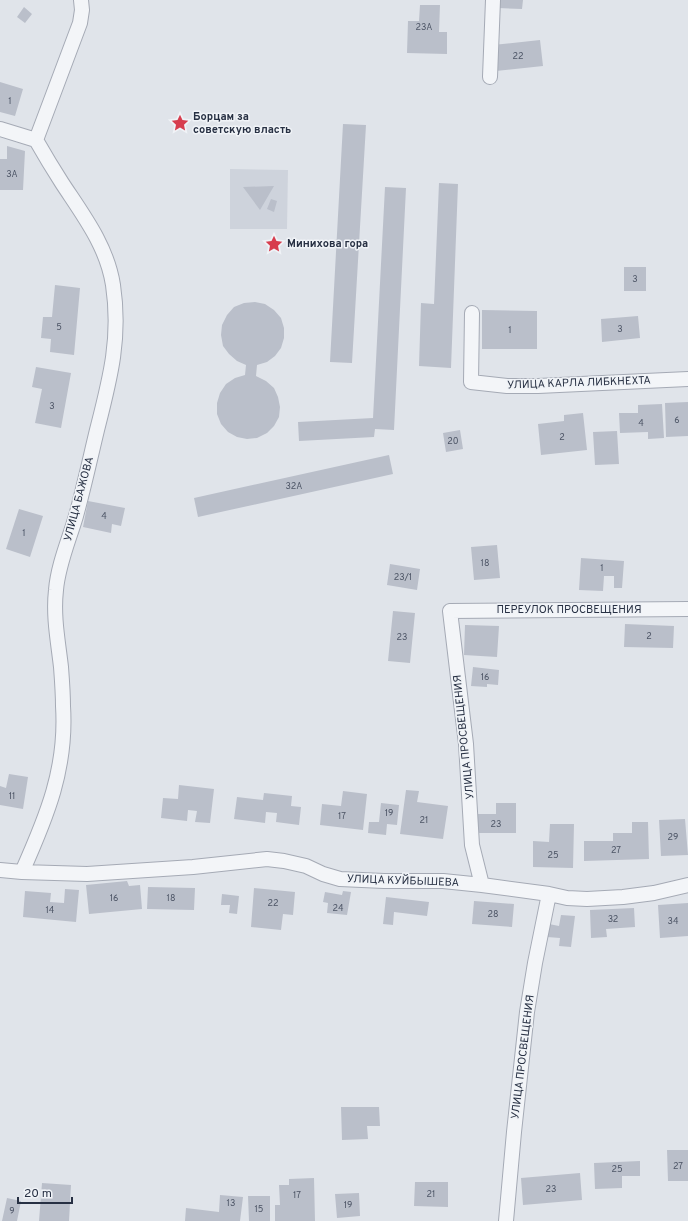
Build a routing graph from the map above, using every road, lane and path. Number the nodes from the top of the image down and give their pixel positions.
1 (81, 0) edge
2 (493, 0) edge
3 (490, 76) dead end
4 (0, 129) edge
5 (36, 140) junction
6 (472, 313) dead end
7 (688, 379) edge
8 (688, 609) edge
9 (450, 611) joint
10 (0, 870) edge
11 (22, 872) junction
12 (482, 885) junction
13 (688, 885) edge
14 (549, 894) junction
15 (506, 1221) edge

1 - 5 street
2 - 3 street
4 - 5 street
5 - 11 street, УЛИЦА БАЖОВА
6 - 7 street, УЛИЦА КАРЛА ЛИБКНЕХТА
8 - 9 street, ПЕРЕУЛОК ПРОСВЕЩЕНИЯ
9 - 12 street, УЛИЦА ПРОСВЕЩЕНИЯ
10 - 11 street, УЛИЦА КУЙБЫШЕВА
11 - 12 street, УЛИЦА КУЙБЫШЕВА
12 - 14 street, УЛИЦА КУЙБЫШЕВА
13 - 14 street, УЛИЦА КУЙБЫШЕВА
14 - 15 street, УЛИЦА ПРОСВЕЩЕНИЯ

